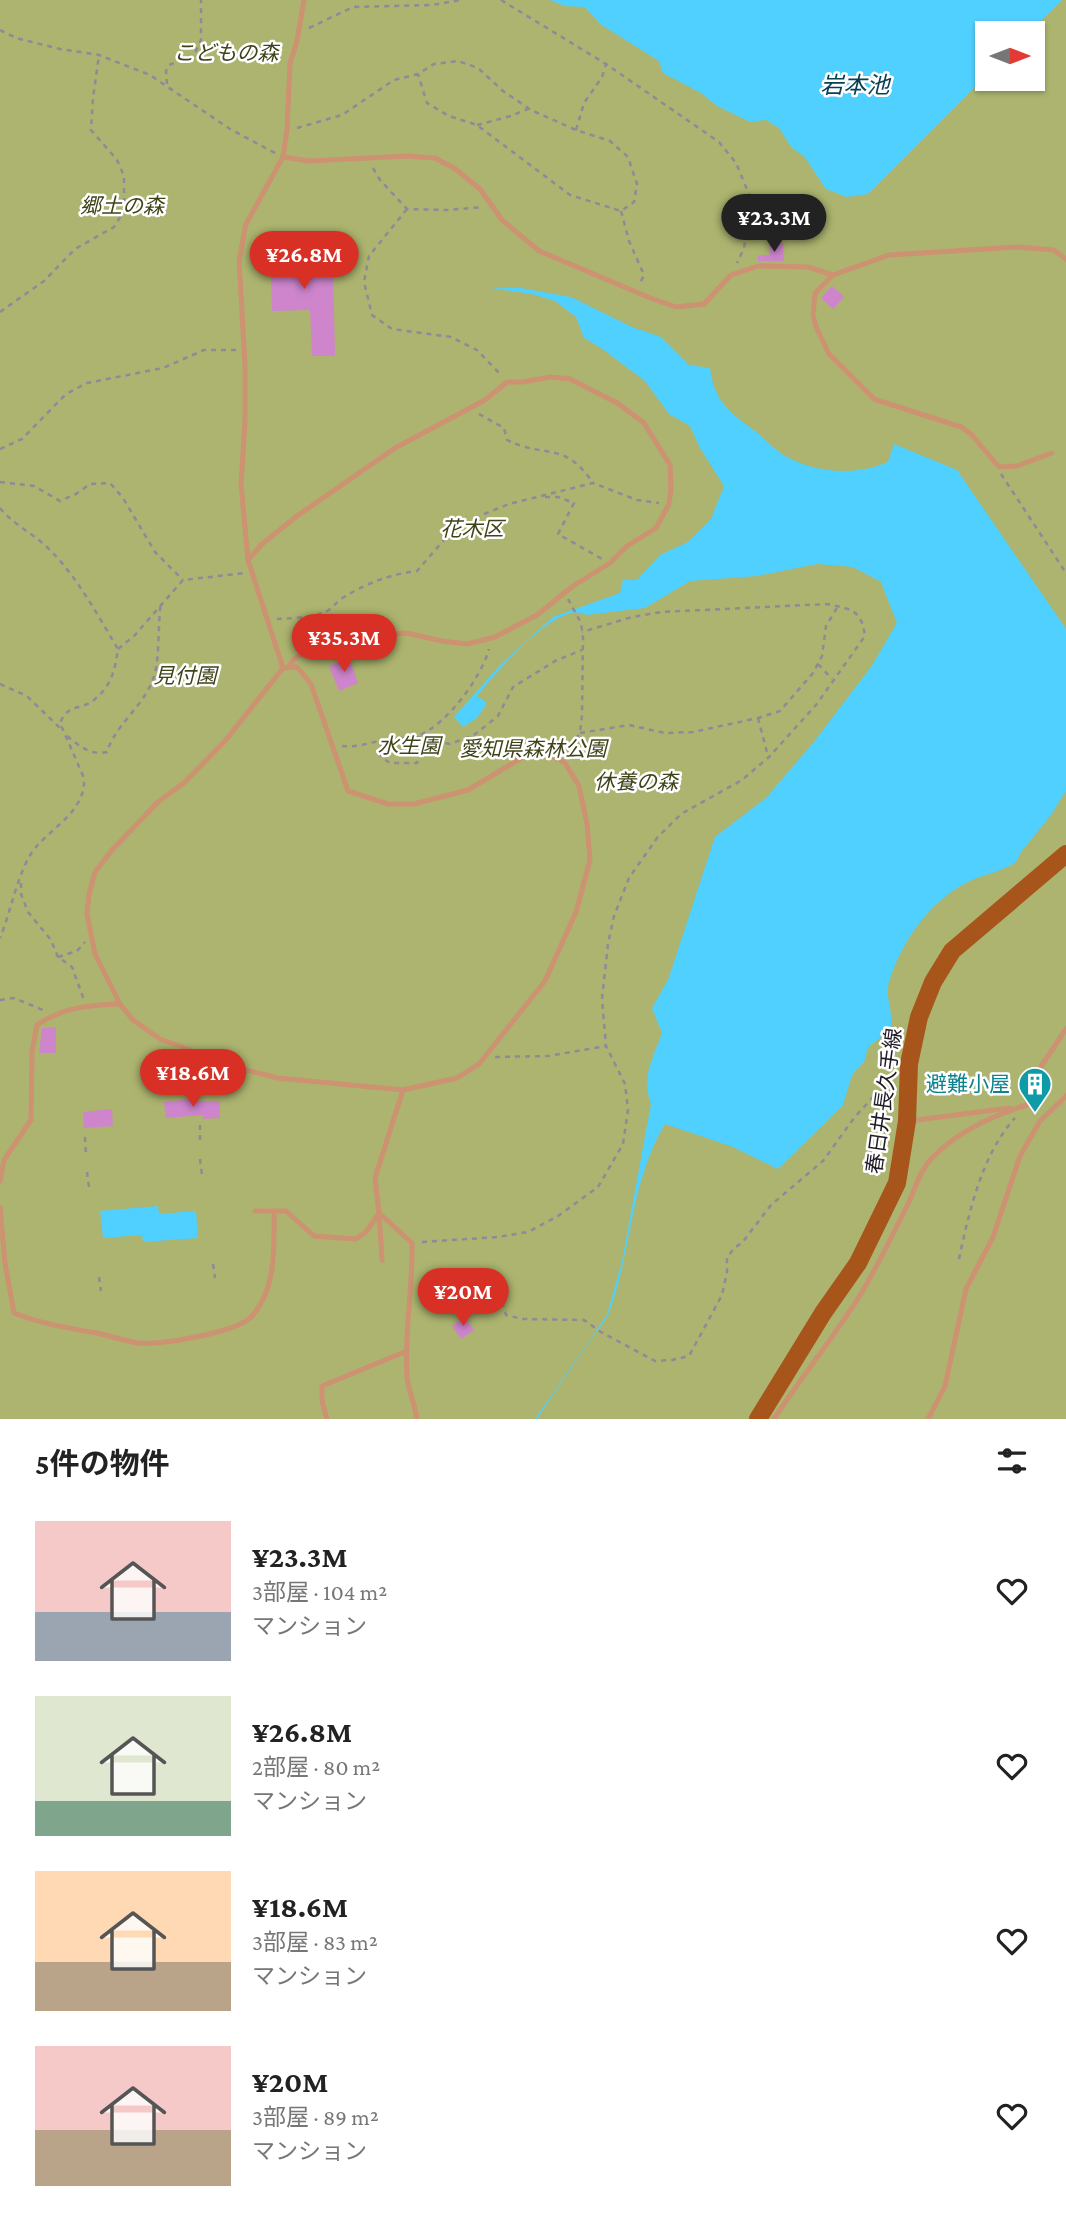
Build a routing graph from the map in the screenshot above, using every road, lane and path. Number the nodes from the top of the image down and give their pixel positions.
1 (201, 0) edge
2 (304, 0) edge
3 (461, 0) edge
4 (501, 0) edge
5 (0, 30) edge
6 (297, 41) junction
7 (99, 55) junction
8 (606, 64) junction
9 (418, 74) junction
10 (167, 84) junction
11 (530, 108) junction
12 (477, 125) junction
13 (287, 130) junction
14 (576, 130) junction
15 (283, 157) junction
16 (369, 159) junction
17 (493, 206) junction
18 (407, 209) junction
19 (621, 211) junction
20 (1066, 259) edge
21 (732, 275) junction
22 (833, 275) junction
23 (637, 292) junction
24 (0, 312) edge
25 (244, 349) junction
26 (508, 382) junction
27 (470, 408) junction
28 (0, 449) edge
29 (1052, 453) dead end
30 (994, 463) junction
31 (0, 482) edge
32 (593, 483) junction
33 (541, 497) junction
34 (669, 504) junction
35 (0, 508) edge
36 (247, 560) junction
37 (610, 563) junction
38 (251, 573) junction
39 (1066, 573) edge
40 (183, 580) junction
41 (565, 593) junction
42 (161, 603) junction
43 (838, 606) junction
44 (267, 620) junction
45 (582, 632) junction
46 (491, 642) dead end
47 (118, 649) junction
48 (583, 650) junction
49 (818, 664) junction
50 (286, 668) junction
51 (833, 680) junction
52 (0, 684) edge
53 (758, 718) junction
54 (580, 733) junction
55 (66, 734) junction
56 (416, 737) junction
57 (424, 738) junction
58 (332, 742) junction
59 (382, 742) junction
60 (769, 757) junction
61 (559, 760) junction
62 (1066, 854) edge
63 (20, 880) junction
64 (91, 935) junction
65 (0, 938) edge
66 (58, 957) junction
67 (0, 1000) edge
68 (120, 1004) junction
69 (86, 1005) junction
70 (54, 1014) junction
71 (1066, 1029) edge
72 (606, 1046) junction
73 (483, 1059) junction
74 (888, 1087) dead end
75 (403, 1090) junction
76 (1066, 1096) edge
77 (1027, 1105) junction
78 (907, 1121) junction
79 (200, 1125) dead end
80 (85, 1137) dead end
81 (200, 1142) dead end
82 (86, 1155) dead end
83 (200, 1159) dead end
84 (87, 1172) dead end
85 (202, 1175) dead end
86 (0, 1181) edge
87 (89, 1187) dead end
88 (0, 1207) edge
89 (255, 1211) dead end
90 (274, 1211) junction
91 (379, 1213) junction
92 (412, 1243) junction
93 (959, 1259) dead end
94 (382, 1260) dead end
95 (214, 1264) dead end
96 (99, 1277) dead end
97 (215, 1278) dead end
98 (101, 1291) dead end
99 (424, 1293) dead end
100 (407, 1351) junction
101 (327, 1419) edge
102 (416, 1419) edge
103 (758, 1419) edge
104 (774, 1419) edge
105 (928, 1419) edge

1 - 10 path
2 - 6 lane
3 - 6 path
4 - 8 path
5 - 7 path
6 - 13 lane
7 - 10 path
7 - 24 path
8 - 14 path
8 - 21 path
9 - 11 path
9 - 12 path
9 - 13 path
10 - 15 path
11 - 12 path
11 - 14 path
12 - 19 path
13 - 15 lane
14 - 19 path
15 - 16 lane
15 - 25 lane
16 - 17 lane
16 - 18 path
17 - 18 path
17 - 23 lane
18 - 26 path
19 - 23 path
20 - 22 lane
21 - 22 lane
21 - 23 lane
22 - 30 lane
25 - 28 path
25 - 36 lane
26 - 27 lane
26 - 34 lane
27 - 32 path
27 - 36 lane
29 - 30 lane
30 - 39 path
31 - 40 path
32 - 33 path
32 - 34 path
33 - 37 path
33 - 44 path
34 - 37 lane
35 - 47 path
36 - 38 lane
37 - 41 lane
38 - 40 path
38 - 44 lane
40 - 42 path
41 - 45 path
41 - 50 lane
42 - 47 path
42 - 55 path
43 - 45 path
43 - 49 path
43 - 51 path
44 - 50 lane
45 - 48 path
46 - 56 path
47 - 55 path
48 - 54 path
48 - 57 path
49 - 51 path
49 - 53 path
50 - 58 lane
50 - 64 lane
51 - 60 path
52 - 55 path
53 - 54 path
53 - 60 path
54 - 61 path
55 - 63 path
56 - 57 path
56 - 59 path
57 - 59 path
58 - 59 path
58 - 61 lane
60 - 72 path
61 - 73 lane
62 - 78 main road, 春日井長久手線
63 - 65 path
63 - 66 path
64 - 66 path
64 - 68 lane
66 - 69 path
67 - 70 path
68 - 69 lane
68 - 75 lane
69 - 70 lane
70 - 86 lane
71 - 77 lane
72 - 73 path
72 - 92 path
73 - 75 lane
74 - 99 path
75 - 91 lane
76 - 105 lane
77 - 78 lane
77 - 93 path
77 - 104 lane
78 - 103 main road, 春日井長久手線
79 - 81 path
80 - 82 path
83 - 85 path
84 - 87 path
88 - 90 lane
89 - 90 lane
90 - 91 lane
91 - 92 lane
91 - 94 lane
92 - 100 lane
95 - 97 path
96 - 98 path
100 - 101 lane
100 - 102 lane

